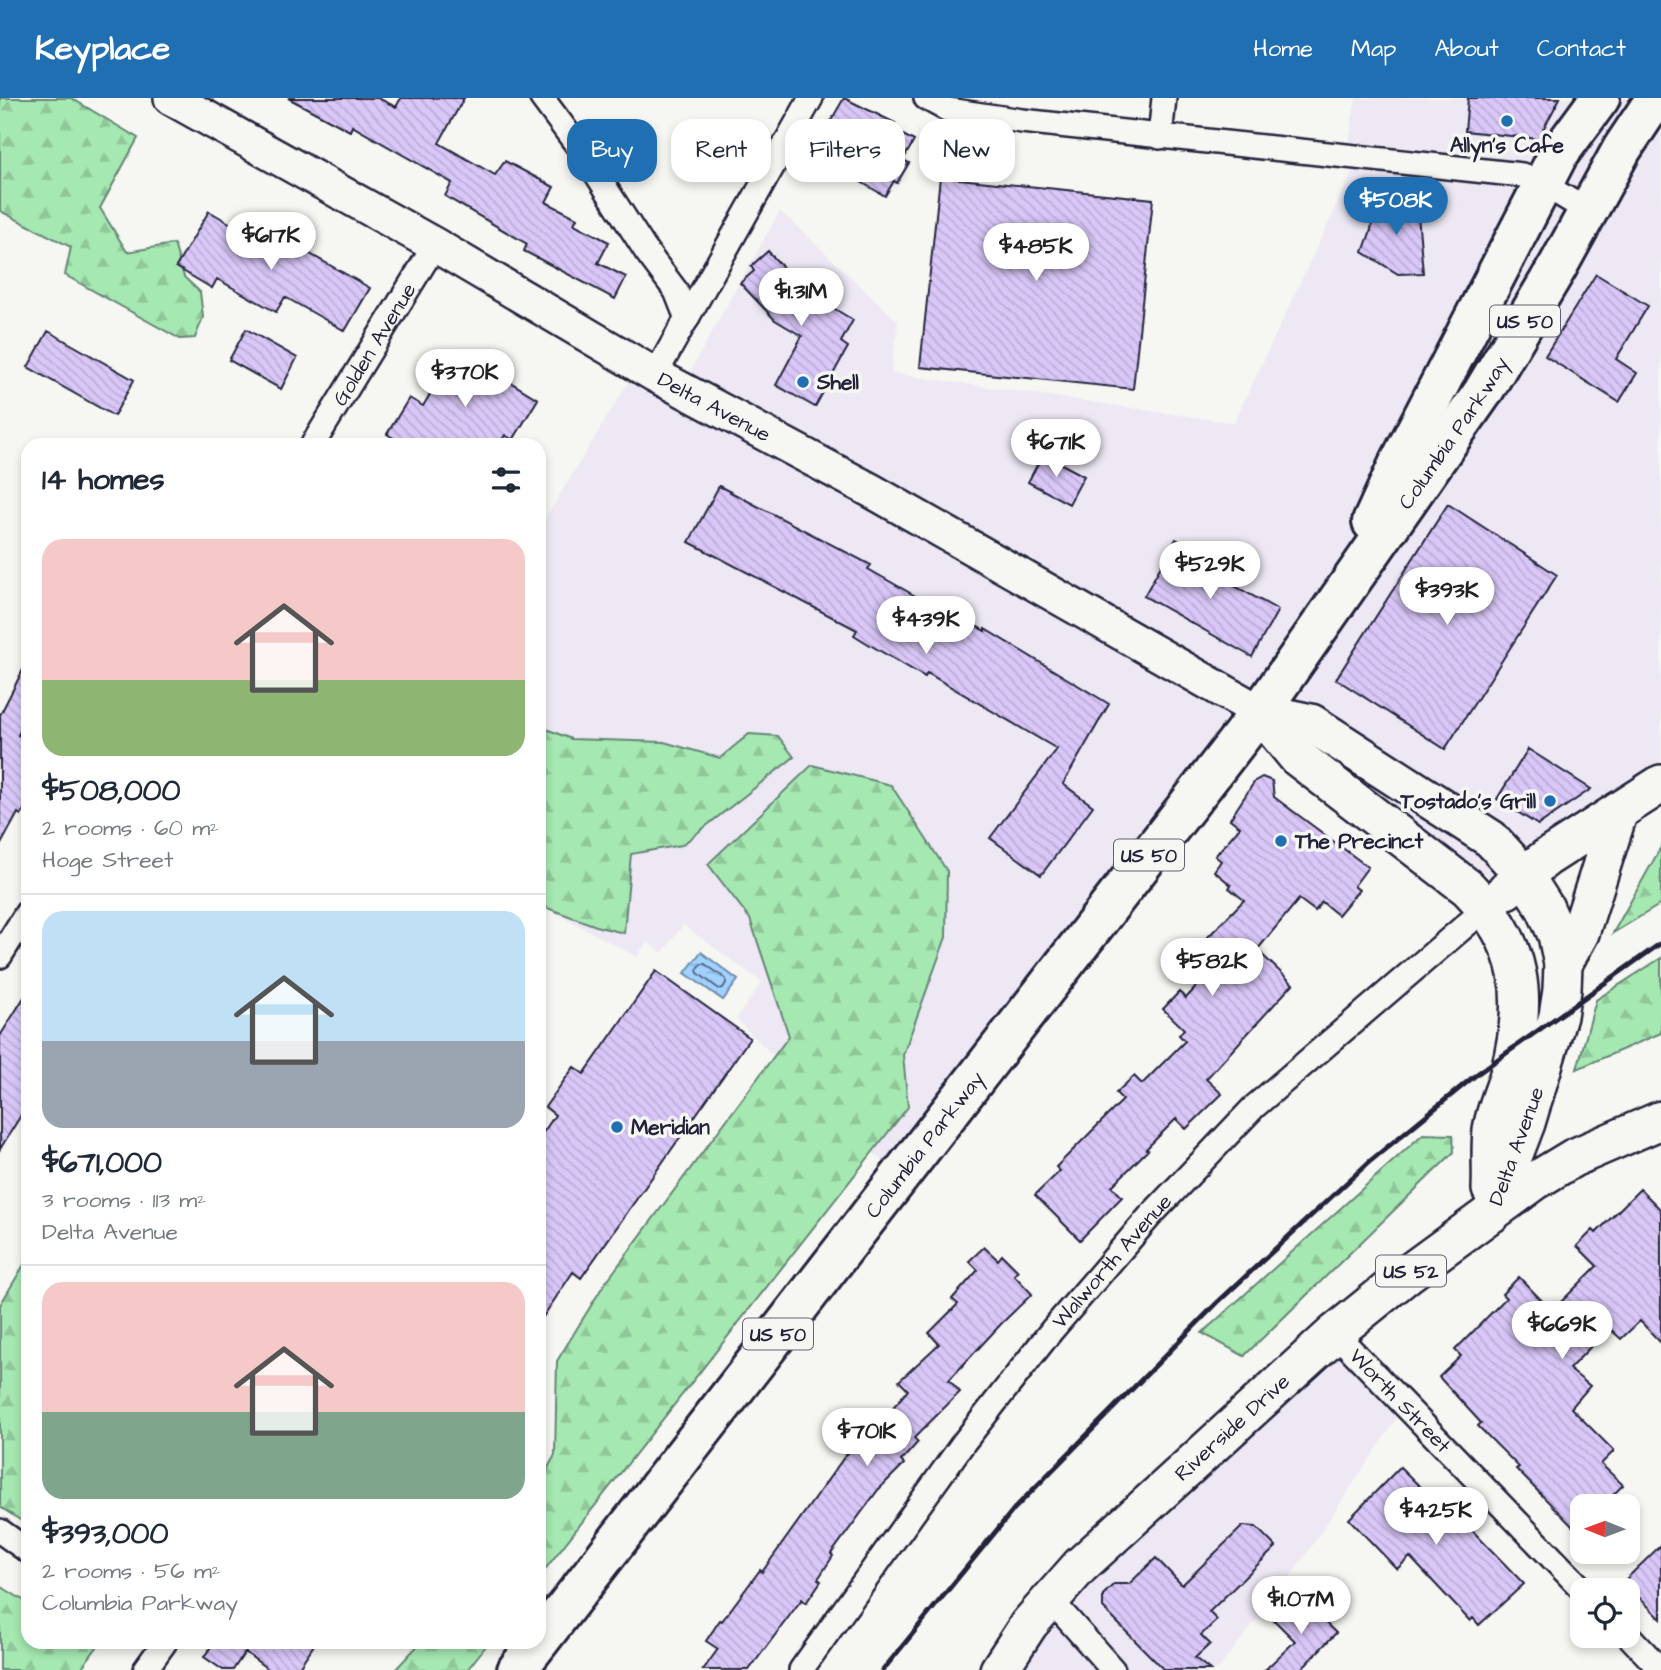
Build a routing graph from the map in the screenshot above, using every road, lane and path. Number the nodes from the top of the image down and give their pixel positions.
1 (171, 98) edge
2 (542, 98) edge
3 (811, 98) edge
4 (926, 98) edge
5 (1164, 98) edge
6 (1600, 98) edge
7 (1656, 98) edge
8 (1160, 137) junction
9 (1543, 184) junction
10 (1586, 210) junction
11 (435, 245) junction
12 (687, 319) junction
13 (656, 375) junction
14 (1457, 429) junction
15 (317, 438) edge
16 (1329, 616) junction
17 (1260, 712) junction
18 (1661, 784) edge
19 (1619, 811) junction
20 (1524, 875) junction
21 (1487, 907) junction
22 (21, 922) edge
23 (0, 956) edge
24 (1563, 964) junction
25 (1661, 1120) edge
26 (1491, 1214) junction
27 (1335, 1333) junction
28 (0, 1531) edge
29 (21, 1545) edge
30 (1571, 1578) edge
31 (1050, 1599) junction
32 (546, 1633) edge
33 (1640, 1648) edge
34 (158, 1649) edge
35 (533, 1649) edge
36 (145, 1670) edge
37 (517, 1670) edge
38 (801, 1670) edge
39 (999, 1670) edge
40 (1113, 1670) edge
41 (1661, 1670) edge

1 - 11 main road, Delta Avenue
2 - 12 street
3 - 12 street
4 - 8 street
5 - 8 street
6 - 9 highway, Columbia Parkway / US 50
7 - 10 highway, Columbia Parkway / US 50
8 - 9 street
9 - 10 street
9 - 14 highway
9 - 16 highway, Columbia Parkway / US 50
10 - 14 highway, Columbia Parkway / US 50
11 - 13 main road, Delta Avenue
11 - 15 street, Golden Avenue
12 - 13 street
13 - 17 main road, Delta Avenue
14 - 16 highway, Columbia Parkway / US 50
16 - 17 highway, Columbia Parkway / US 50
17 - 20 main road, Delta Avenue
17 - 21 main road, Delta Avenue
17 - 32 highway, Columbia Parkway / US 50
18 - 19 main road
19 - 20 main road
19 - 24 main road
20 - 21 main road
20 - 24 main road, Delta Avenue
21 - 26 main road, Delta Avenue
21 - 38 street, Walworth Avenue
22 - 23 street
24 - 26 main road, Delta Avenue
25 - 26 main road, US 52
26 - 27 main road, Riverside Drive / US 52
27 - 30 street, Worth Street
27 - 31 main road, Riverside Drive / US 52
28 - 29 street
31 - 39 main road, Riverside Drive / US 52
31 - 40 street
33 - 41 street
34 - 36 street
35 - 37 highway, Columbia Parkway / US 50

